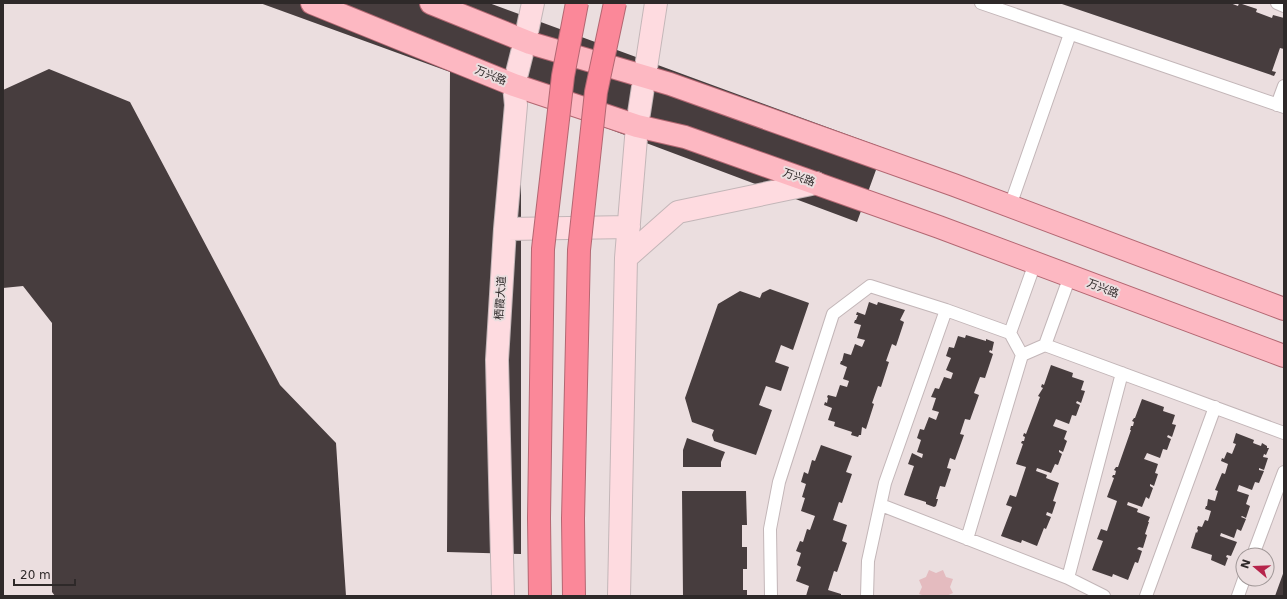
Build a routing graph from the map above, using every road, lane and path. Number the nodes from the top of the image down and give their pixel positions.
1 (312, 3) edge
2 (431, 3) edge
3 (533, 3) edge
4 (577, 3) edge
5 (615, 3) edge
6 (656, 3) edge
7 (981, 3) edge
8 (1277, 3) edge
9 (1284, 6) edge
10 (1070, 34) junction
11 (525, 41) junction
12 (645, 76) junction
13 (514, 85) junction
14 (1284, 86) edge
15 (1281, 106) edge
16 (637, 126) junction
17 (816, 183) junction
18 (1010, 206) junction
19 (628, 227) junction
20 (505, 228) junction
21 (626, 258) junction
22 (1035, 263) junction
23 (1070, 276) junction
24 (1284, 309) edge
25 (946, 310) junction
26 (1010, 333) junction
27 (1045, 345) junction
28 (1022, 355) junction
29 (1284, 356) edge
30 (1122, 373) junction
31 (1215, 408) junction
32 (1284, 433) edge
33 (1284, 472) edge
34 (881, 505) junction
35 (967, 539) junction
36 (1256, 547) edge
37 (1068, 578) junction
38 (503, 596) edge
39 (540, 596) edge
40 (574, 596) edge
41 (619, 596) edge
42 (771, 596) edge
43 (867, 596) edge
44 (1104, 596) edge
45 (1146, 596) edge

1 - 13 main road, 万兴路
2 - 11 main road
3 - 11 main road, 栖霞大道
4 - 39 highway, bridge
5 - 40 highway, bridge
6 - 12 main road
7 - 10 lane
8 - 9 lane
10 - 15 lane
10 - 18 lane
11 - 12 main road
11 - 13 main road, 栖霞大道
12 - 16 main road
12 - 18 main road
13 - 16 main road, 万兴路
13 - 20 main road, 栖霞大道
14 - 15 lane
16 - 17 main road, 万兴路
16 - 19 main road
17 - 21 main road
17 - 22 main road, 万兴路
18 - 24 main road
19 - 20 main road
19 - 21 main road
20 - 38 main road, 栖霞大道
21 - 41 main road
22 - 23 main road, 万兴路
22 - 26 lane
23 - 27 lane
23 - 29 main road, 万兴路
25 - 26 lane
25 - 34 lane
25 - 42 lane
26 - 28 lane
27 - 28 lane
27 - 30 lane
28 - 35 lane
30 - 31 lane
30 - 37 lane
31 - 32 lane
31 - 45 lane
33 - 36 lane
34 - 35 lane
34 - 43 lane
35 - 37 lane
37 - 44 lane

